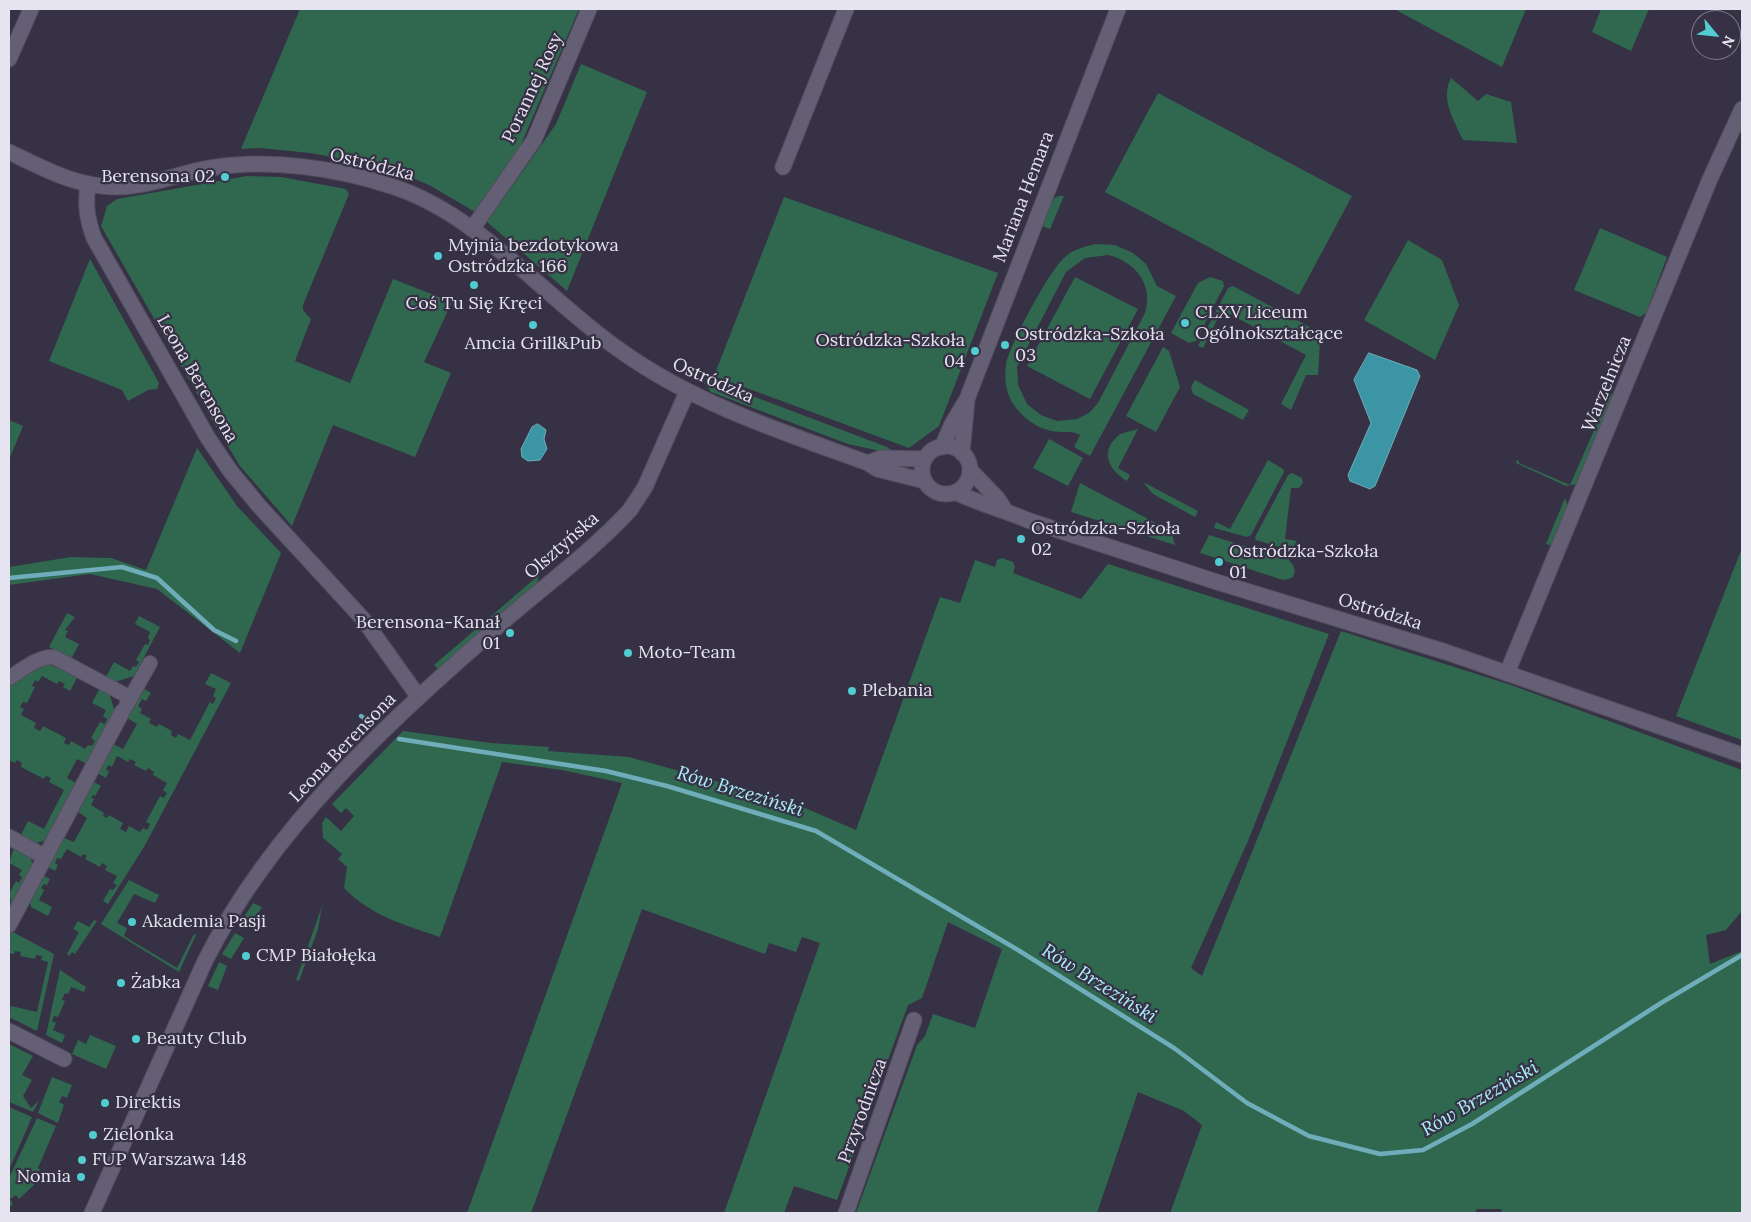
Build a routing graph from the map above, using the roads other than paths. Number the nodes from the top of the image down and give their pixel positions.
1 (31, 9) edge
2 (590, 9) edge
3 (846, 9) edge
4 (1118, 9) edge
5 (9, 59) edge
6 (1742, 109) edge
7 (9, 152) edge
8 (783, 167) dead end
9 (88, 184) junction
10 (472, 229) junction
11 (687, 392) junction
12 (968, 399) junction
13 (942, 447) junction
14 (962, 453) junction
15 (925, 459) junction
16 (868, 463) junction
17 (970, 470) junction
18 (925, 481) junction
19 (955, 492) junction
20 (1005, 510) junction
21 (150, 663) dead end
22 (1507, 673) junction
23 (9, 678) edge
24 (418, 696) junction
25 (131, 698) junction
26 (122, 712) joint
27 (1742, 755) edge
28 (9, 837) edge
29 (45, 857) junction
30 (9, 925) edge
31 (914, 1020) dead end
32 (9, 1031) edge
33 (64, 1059) dead end
34 (92, 1213) edge
35 (846, 1213) edge

1 - 5 street
2 - 10 street, Porannej Rosy
3 - 8 street
4 - 12 street, Mariana Hemara
6 - 22 street, Warzelnicza
7 - 9 street, Ostródzka
9 - 10 street, Ostródzka
9 - 24 street, Leona Berensona
10 - 11 street, Ostródzka
11 - 16 street, Ostródzka
11 - 24 street, Olsztyńska
12 - 13 street, Mariana Hemara
12 - 14 street, Mariana Hemara
13 - 14 street
13 - 15 street
14 - 17 street
15 - 16 street
15 - 18 street
16 - 18 street, Ostródzka
17 - 19 street
17 - 20 street, Ostródzka
18 - 19 street
19 - 20 street, Ostródzka
20 - 22 street, Ostródzka
21 - 25 street
22 - 27 street, Ostródzka
23 - 25 street
24 - 34 street, Leona Berensona
25 - 26 street
26 - 29 street
28 - 29 street
29 - 30 street
31 - 35 street, Przyrodnicza
32 - 33 street

